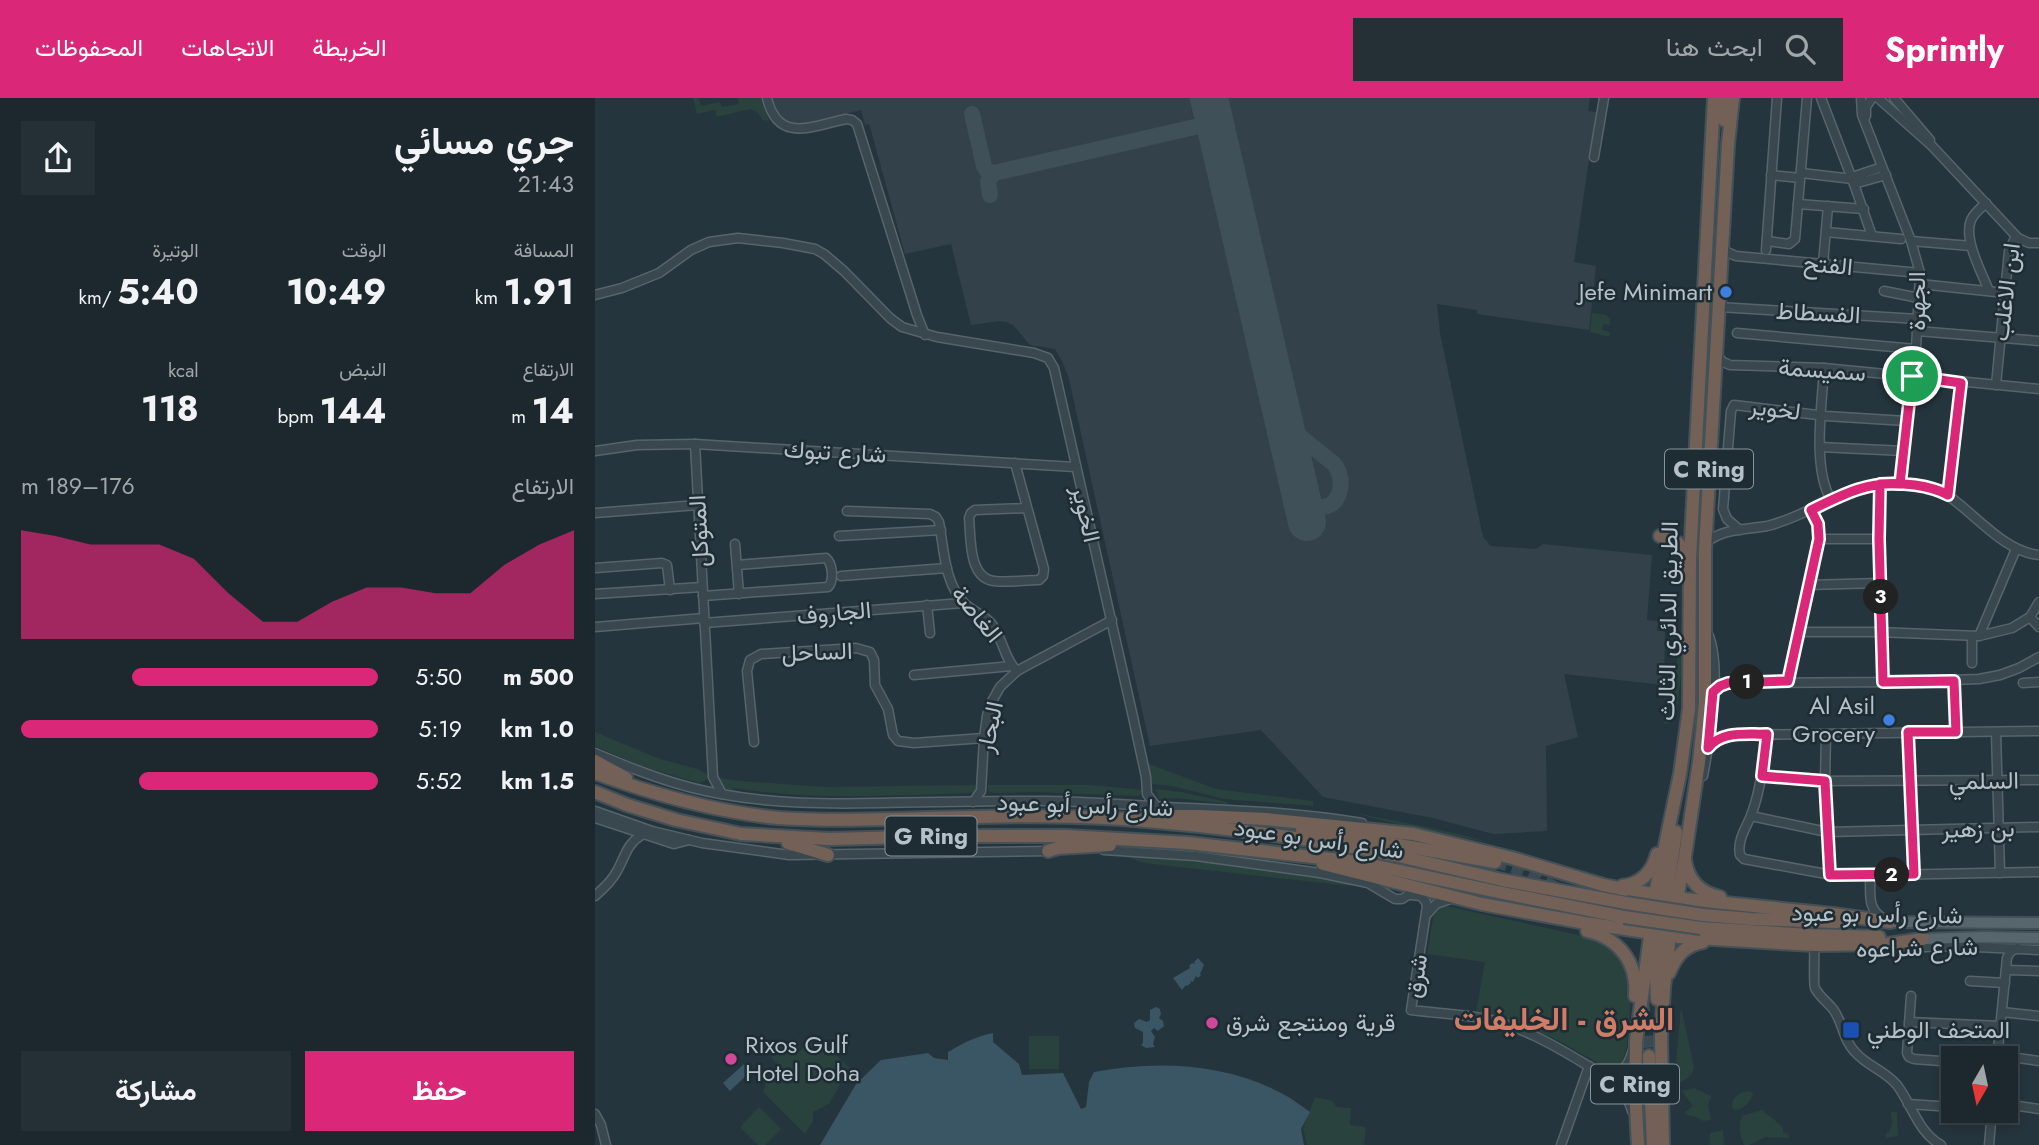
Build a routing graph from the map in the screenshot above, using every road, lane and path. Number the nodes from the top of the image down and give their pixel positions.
1 (767, 98) edge
2 (1604, 98) edge
3 (1714, 98) edge
4 (1723, 98) edge
5 (1733, 98) edge
6 (1777, 98) edge
7 (1807, 98) edge
8 (1821, 98) edge
9 (1861, 98) edge
10 (1872, 98) edge
11 (1878, 98) edge
12 (1893, 98) edge
13 (1867, 126) junction
14 (1728, 144) junction
15 (1932, 146) junction
16 (1594, 157) dead end
17 (1884, 171) junction
18 (1800, 175) junction
19 (1771, 176) junction
20 (1853, 180) junction
21 (1986, 203) junction
22 (1798, 204) junction
23 (1828, 206) junction
24 (1864, 209) junction
25 (1826, 232) junction
26 (1872, 236) junction
27 (2016, 236) junction
28 (1906, 240) junction
29 (1722, 243) junction
30 (2039, 243) edge
31 (1971, 246) junction
32 (1735, 256) junction
33 (1823, 264) junction
34 (1721, 269) junction
35 (1920, 273) junction
36 (1920, 284) junction
37 (1884, 291) dead end
38 (1989, 291) junction
39 (2005, 293) junction
40 (595, 295) edge
41 (1919, 298) junction
42 (1719, 307) junction
43 (917, 315) junction
44 (1917, 319) junction
45 (902, 327) junction
46 (1917, 331) junction
47 (1737, 333) dead end
48 (925, 335) junction
49 (2000, 337) junction
50 (2039, 341) edge
51 (1916, 349) junction
52 (1716, 354) junction
53 (1730, 365) junction
54 (1824, 368) junction
55 (1912, 376) junction
56 (1715, 377) junction
57 (1961, 383) junction
58 (1996, 385) junction
59 (2039, 389) edge
60 (1820, 415) junction
61 (1906, 421) junction
62 (695, 444) junction
63 (1820, 447) junction
64 (595, 451) edge
65 (1904, 451) junction
66 (1015, 463) junction
67 (1075, 467) junction
68 (1880, 484) junction
69 (1900, 484) junction
70 (1948, 495) junction
71 (1831, 500) junction
72 (698, 505) junction
73 (1027, 508) junction
74 (1811, 510) junction
75 (847, 511) dead end
76 (595, 513) edge
77 (911, 513) junction
78 (1706, 523) junction
79 (941, 530) junction
80 (1740, 530) junction
81 (911, 532) junction
82 (1721, 533) junction
83 (839, 536) dead end
84 (1660, 536) dead end
85 (1819, 539) junction
86 (1879, 539) junction
87 (735, 544) dead end
88 (1705, 544) junction
89 (2016, 549) junction
90 (2039, 555) edge
91 (1690, 559) junction
92 (737, 565) junction
93 (595, 568) edge
94 (947, 568) junction
95 (841, 576) dead end
96 (1880, 583) junction
97 (1808, 585) junction
98 (670, 590) junction
99 (703, 592) junction
100 (595, 594) edge
101 (739, 594) junction
102 (2039, 602) edge
103 (963, 603) junction
104 (927, 605) junction
105 (2030, 617) junction
106 (1112, 620) junction
107 (704, 621) junction
108 (595, 626) edge
109 (2039, 627) edge
110 (1706, 630) junction
111 (1798, 632) junction
112 (1882, 632) junction
113 (930, 633) dead end
114 (1975, 636) junction
115 (2039, 657) edge
116 (1972, 663) dead end
117 (1014, 669) junction
118 (1714, 673) junction
119 (914, 675) dead end
120 (1788, 681) junction
121 (1954, 681) junction
122 (1883, 682) junction
123 (2023, 682) dead end
124 (2039, 682) edge
125 (1728, 683) junction
126 (1713, 692) junction
127 (1711, 724) junction
128 (2039, 731) edge
129 (1908, 732) junction
130 (1956, 732) junction
131 (1996, 732) junction
132 (1767, 734) junction
133 (1826, 734) junction
134 (1732, 735) junction
135 (984, 738) junction
136 (754, 742) dead end
137 (1708, 748) junction
138 (595, 753) edge
139 (595, 761) edge
140 (595, 773) edge
141 (1680, 774) junction
142 (1762, 776) junction
143 (713, 778) junction
144 (2039, 780) edge
145 (1825, 781) junction
146 (1997, 781) junction
147 (1910, 782) junction
148 (702, 790) junction
149 (595, 792) edge
150 (981, 792) junction
151 (1694, 793) junction
152 (722, 794) junction
153 (1147, 794) junction
154 (674, 800) junction
155 (595, 801) edge
156 (973, 802) junction
157 (990, 802) junction
158 (1140, 805) junction
159 (595, 811) edge
160 (1153, 811) junction
161 (1751, 816) junction
162 (595, 818) edge
163 (1121, 819) junction
164 (676, 820) junction
165 (2039, 827) edge
166 (624, 829) junction
167 (1999, 829) junction
168 (1912, 830) junction
169 (1828, 832) junction
170 (642, 835) junction
171 (1667, 835) junction
172 (764, 836) junction
173 (689, 840) junction
174 (1188, 843) junction
175 (627, 849) junction
176 (1048, 851) junction
177 (828, 855) junction
178 (1301, 855) junction
179 (1685, 856) junction
180 (1495, 862) tunnel mouth
181 (2039, 872) edge
182 (2000, 873) junction
183 (1914, 874) junction
184 (1830, 875) junction
185 (1870, 875) junction
186 (1592, 882) junction
187 (1414, 891) junction
188 (595, 896) edge
189 (1666, 896) junction
190 (1453, 898) junction
191 (1482, 904) junction
192 (1800, 911) junction
193 (1427, 914) junction
194 (2039, 917) edge
195 (1702, 922) junction
196 (1890, 922) junction
197 (2023, 923) junction
198 (2039, 923) edge
199 (1660, 934) junction
200 (2039, 938) edge
201 (1923, 939) junction
202 (1717, 940) junction
203 (1819, 945) junction
204 (1995, 946) junction
205 (2019, 947) junction
206 (2039, 950) edge
207 (2007, 958) junction
208 (2006, 970) junction
209 (2039, 971) edge
210 (1970, 981) dead end
211 (2005, 983) junction
212 (1664, 988) junction
213 (1911, 996) dead end
214 (2002, 1012) junction
215 (2039, 1016) edge
216 (1909, 1021) junction
217 (1638, 1023) junction
218 (2000, 1026) junction
219 (1661, 1037) junction
220 (1636, 1041) junction
221 (1998, 1046) edge
222 (1649, 1056) tunnel mouth
223 (2018, 1059) edge
224 (1941, 1061) edge
225 (2039, 1061) edge
226 (1592, 1068) junction
227 (1908, 1104) junction
228 (1941, 1106) edge
229 (2018, 1106) edge
230 (2039, 1109) edge
231 (595, 1114) edge
232 (1636, 1124) junction
233 (1991, 1124) edge
234 (606, 1145) edge
235 (1561, 1145) edge
236 (1638, 1145) edge
237 (1653, 1145) edge
238 (1663, 1145) edge
239 (1941, 1145) edge
240 (1989, 1145) edge

1 - 43 street
2 - 16 street
3 - 91 highway, الطريق الدائري الثالث / C Ring
4 - 14 highway
5 - 14 highway, الطريق الدائري الثالث / C Ring
6 - 19 street
7 - 18 street
8 - 20 street
9 - 13 street, الجهرة
10 - 13 street
11 - 15 street, ابن الاغلب
12 - 15 street, ابن الاغلب
13 - 17 street, الجهرة
14 - 29 highway, الطريق الدائري الثالث / C Ring
15 - 21 street, ابن الاغلب
17 - 20 street
17 - 28 street, الجهرة
18 - 19 street
18 - 20 street
18 - 22 street
19 - 22 street
20 - 24 street
21 - 27 street, ابن الاغلب
21 - 31 street
22 - 23 street
23 - 24 street
23 - 25 street
24 - 26 street
25 - 26 street
25 - 33 street
26 - 28 street
27 - 30 street
27 - 39 street, ابن الاغلب
28 - 31 street
28 - 35 street, الجهرة
29 - 32 street
29 - 34 highway, الطريق الدائري الثالث / C Ring
31 - 38 street
32 - 33 street, الفتح
32 - 34 street
33 - 35 street, الفتح
34 - 42 highway, الطريق الدائري الثالث / C Ring
35 - 36 street, الجهرة
36 - 38 street
36 - 41 street, الجهرة
37 - 41 street
38 - 39 street
39 - 49 street, ابن الاغلب
40 - 45 street, الخوير
41 - 44 street, الجهرة
42 - 44 street, الفسطاط
42 - 52 highway, الطريق الدائري الثالث / C Ring
43 - 45 street
43 - 48 street
44 - 46 street, الجهرة
45 - 48 street, الخوير
46 - 49 street
46 - 51 street, الجهرة
47 - 51 street
48 - 67 street, الخوير
49 - 50 street
49 - 58 street, ابن الاغلب
51 - 55 street, الجهرة
52 - 53 street
52 - 56 highway, الطريق الدائري الثالث / C Ring
53 - 54 street, سميسمة
53 - 56 street
54 - 55 street, سميسمة
54 - 60 street
55 - 57 street, سميسمة
55 - 61 street, الجهرة
56 - 78 highway, الطريق الدائري الثالث / C Ring
57 - 58 street, سميسمة
57 - 70 street
58 - 59 street, سميسمة
60 - 61 street, لخوير
60 - 63 street
60 - 80 street, لخوير
61 - 65 street, الجهرة
62 - 64 street, شارع تبوك
62 - 66 street, شارع تبوك
62 - 72 street, المتوكل
63 - 65 street
63 - 71 street
65 - 69 street, الجهرة
66 - 67 street, شارع تبوك
66 - 73 street
67 - 106 street, الخوير
68 - 69 street
68 - 71 street
68 - 86 street
69 - 70 street
70 - 89 street
71 - 74 street
72 - 76 street
72 - 99 street, المتوكل
73 - 73 street
74 - 80 street
74 - 85 street
75 - 77 street
77 - 79 street
77 - 81 street
78 - 82 street
78 - 88 highway, الطريق الدائري الثالث / C Ring
79 - 81 street
79 - 94 street, الغاصة
80 - 82 street
81 - 83 street
82 - 88 street
84 - 91 highway
85 - 86 street
85 - 97 street
86 - 96 street
87 - 92 street
88 - 110 highway, الطريق الدائري الثالث / C Ring
89 - 90 street
89 - 114 street
91 - 141 highway, الطريق الدائري الثالث / C Ring
92 - 101 street
92 - 101 street
93 - 98 street
94 - 95 street
94 - 103 street, الغاصة
96 - 97 street
96 - 112 street
97 - 111 street
98 - 99 street
98 - 100 street
99 - 101 street
99 - 107 street, المتوكل
102 - 105 street
103 - 104 street, الجاروف
103 - 117 street, الغاصة
104 - 107 street, الجاروف
104 - 113 street
105 - 109 street
105 - 114 street
106 - 117 street
106 - 153 street, الخوير
107 - 108 street
107 - 143 street, المتوكل
110 - 118 street, الطريق الدائري الثالث
110 - 151 highway, الطريق الدائري الثالث / C Ring
111 - 112 street
111 - 120 street
112 - 114 street
112 - 122 street
114 - 116 street
115 - 121 street
117 - 119 street
117 - 135 street, البحار
118 - 125 street
118 - 126 street, الطريق الدائري الثالث
120 - 122 street
120 - 125 street
121 - 122 street
121 - 130 street
123 - 124 street
125 - 126 street
126 - 127 street, الطريق الدائري الثالث
127 - 134 street
127 - 137 street, الطريق الدائري الثالث
128 - 131 street
129 - 130 street
129 - 133 street
129 - 147 street
130 - 131 street
131 - 146 street
132 - 133 street
132 - 134 street
132 - 142 street
133 - 145 street
134 - 137 street
135 - 136 street, الساحل
135 - 150 street, البحار
137 - 151 street, الطريق الدائري الثالث
138 - 148 street, شارع رأس أبو عبود
139 - 154 highway
140 - 154 highway, شارع رأس بو عبود / G Ring
141 - 171 highway, الطريق الدائري الثالث / C Ring
141 - 189 highway
142 - 145 street, السلمي
142 - 161 street
143 - 148 street
143 - 152 street, المتوكل
144 - 146 street, السلمي
145 - 147 street, السلمي
145 - 169 street
146 - 147 street, السلمي
146 - 167 street
147 - 168 street
148 - 152 street, شارع رأس أبو عبود
149 - 164 highway, شارع رأس بو عبود / G Ring
150 - 156 street
150 - 157 street
151 - 179 highway, الطريق الدائري الثالث / C Ring
152 - 156 street, شارع رأس أبو عبود
153 - 158 street
153 - 160 street, الخوير
154 - 163 highway, شارع رأس بو عبود / G Ring
155 - 164 highway
156 - 157 street, شارع رأس أبو عبود
157 - 158 street, شارع رأس أبو عبود
158 - 160 street, شارع رأس أبو عبود
159 - 173 street, شارع رأس أبو عبود
160 - 163 highway
160 - 180 highway
160 - 186 highway
161 - 169 street, بن زهير
161 - 184 street
162 - 166 street, شارع رأس أبو عبود
163 - 195 highway, شارع رأس بو عبود, bridge
164 - 172 highway, شارع رأس بو عبود / G Ring
165 - 167 street, بن زهير
166 - 170 street, شارع رأس أبو عبود
166 - 175 street
167 - 168 street, بن زهير
167 - 182 street
168 - 169 street, بن زهير
168 - 183 street
169 - 184 street
170 - 173 street, شارع رأس أبو عبود
170 - 175 street
171 - 186 highway
171 - 189 highway, الطريق الدائري الثالث / C Ring
172 - 174 highway, شارع رأس بو عبود / G Ring
172 - 177 highway
173 - 177 street, شارع رأس أبو عبود
174 - 176 highway
174 - 178 highway, شارع رأس بو عبود / G Ring
175 - 188 street
176 - 177 street, شارع رأس أبو عبود
176 - 187 street, شارع رأس أبو عبود
178 - 187 highway
178 - 195 highway, شارع رأس بو عبود, bridge
179 - 189 highway, الطريق الدائري الثالث / C Ring
179 - 192 highway
181 - 182 street
182 - 183 street
183 - 185 street
184 - 185 street
185 - 196 street
186 - 189 highway
187 - 190 highway
187 - 193 street
189 - 192 highway
189 - 199 highway, الطريق الدائري الثالث / C Ring
189 - 199 highway, الطريق الدائري الثالث / C Ring
190 - 191 highway
190 - 193 street
191 - 199 highway
191 - 217 highway
192 - 196 highway
193 - 226 street, شرق
194 - 197 street, شارع رأس بو عبود
195 - 196 highway, شارع رأس بو عبود
195 - 201 highway, شارع رأس بو عبود
196 - 197 main road, شارع رأس بو عبود
197 - 198 main road, شارع رأس بو عبود
199 - 202 highway
199 - 212 highway, C Ring
199 - 217 highway, C Ring
199 - 219 highway
200 - 201 main road, شارع رأس بو عبود
201 - 203 highway
202 - 203 highway
202 - 212 highway
203 - 204 street, شارع شراعوه
203 - 227 street
204 - 205 street
204 - 207 street, شارع شراعوه
205 - 206 street
205 - 207 street, شارع شراعوه
207 - 208 street, شارع شراعوه
208 - 209 street
208 - 211 street, شارع شراعوه
210 - 211 street
211 - 214 street, شارع شراعوه
212 - 219 highway, C Ring
213 - 216 street
214 - 215 street
214 - 218 street, شارع شراعوه
216 - 218 street
216 - 224 street
217 - 220 highway, C Ring
218 - 221 street, شارع شراعوه
219 - 238 highway, C Ring
220 - 226 street
220 - 232 highway, C Ring
222 - 237 highway
223 - 225 street
226 - 232 street, شرق
226 - 235 street
227 - 228 street
227 - 239 street
229 - 230 street
231 - 234 street
232 - 236 highway, C Ring
233 - 240 street

